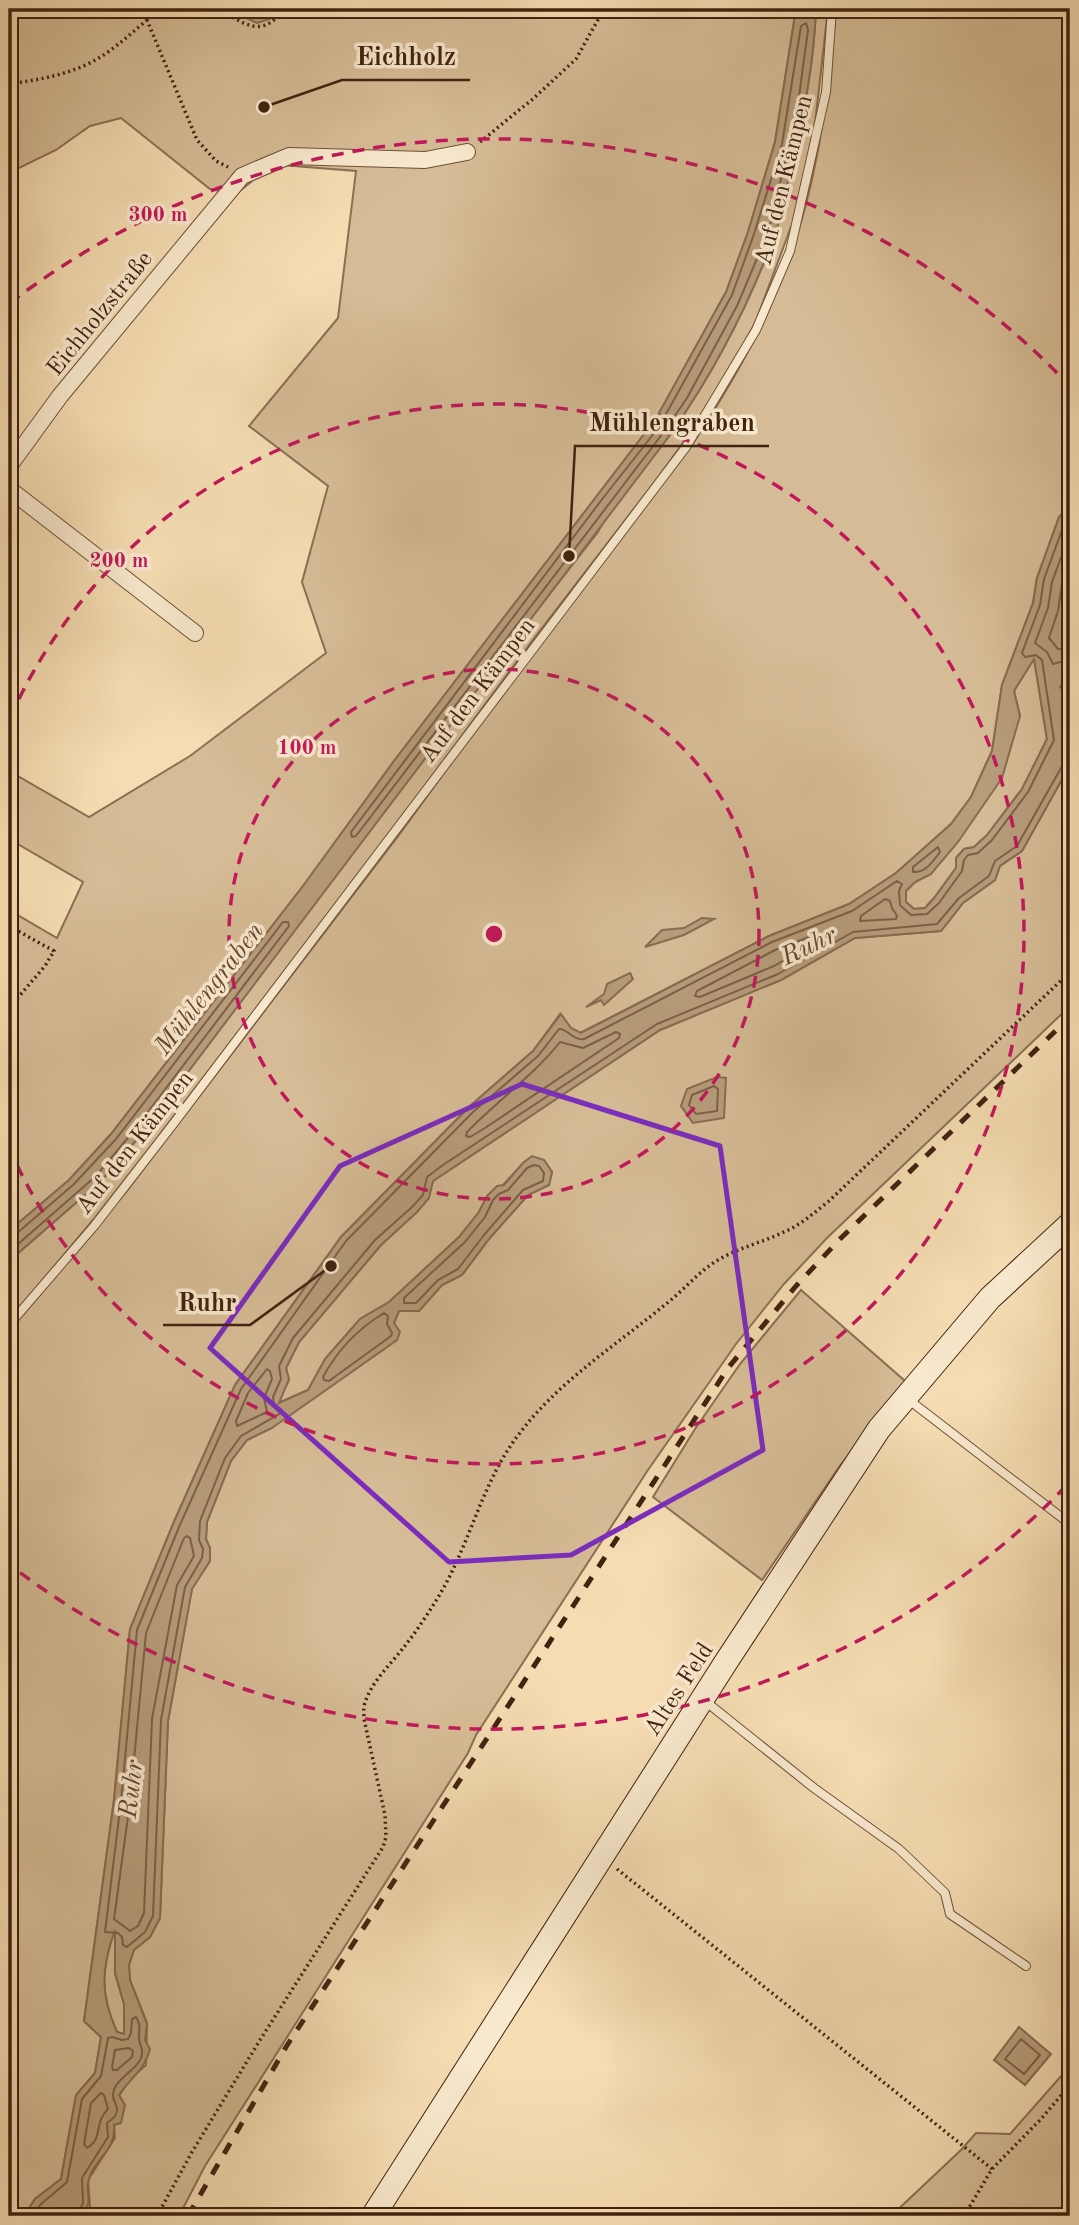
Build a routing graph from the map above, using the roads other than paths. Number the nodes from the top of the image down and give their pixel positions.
1 (832, 9) edge
2 (467, 152) road end
3 (9, 466) edge
4 (9, 489) edge
5 (195, 633) dead end
6 (1070, 1224) edge
7 (9, 1325) edge
8 (906, 1398) junction
9 (1070, 1524) edge
10 (703, 1699) junction
11 (1026, 1966) dead end
12 (373, 2216) edge

1 - 7 lane, Auf den Kämpen
2 - 3 street, Eichholzstraße
4 - 5 street
6 - 8 main road, Altes Feld
8 - 9 lane
8 - 10 main road, Altes Feld
10 - 11 lane
10 - 12 main road, Altes Feld

